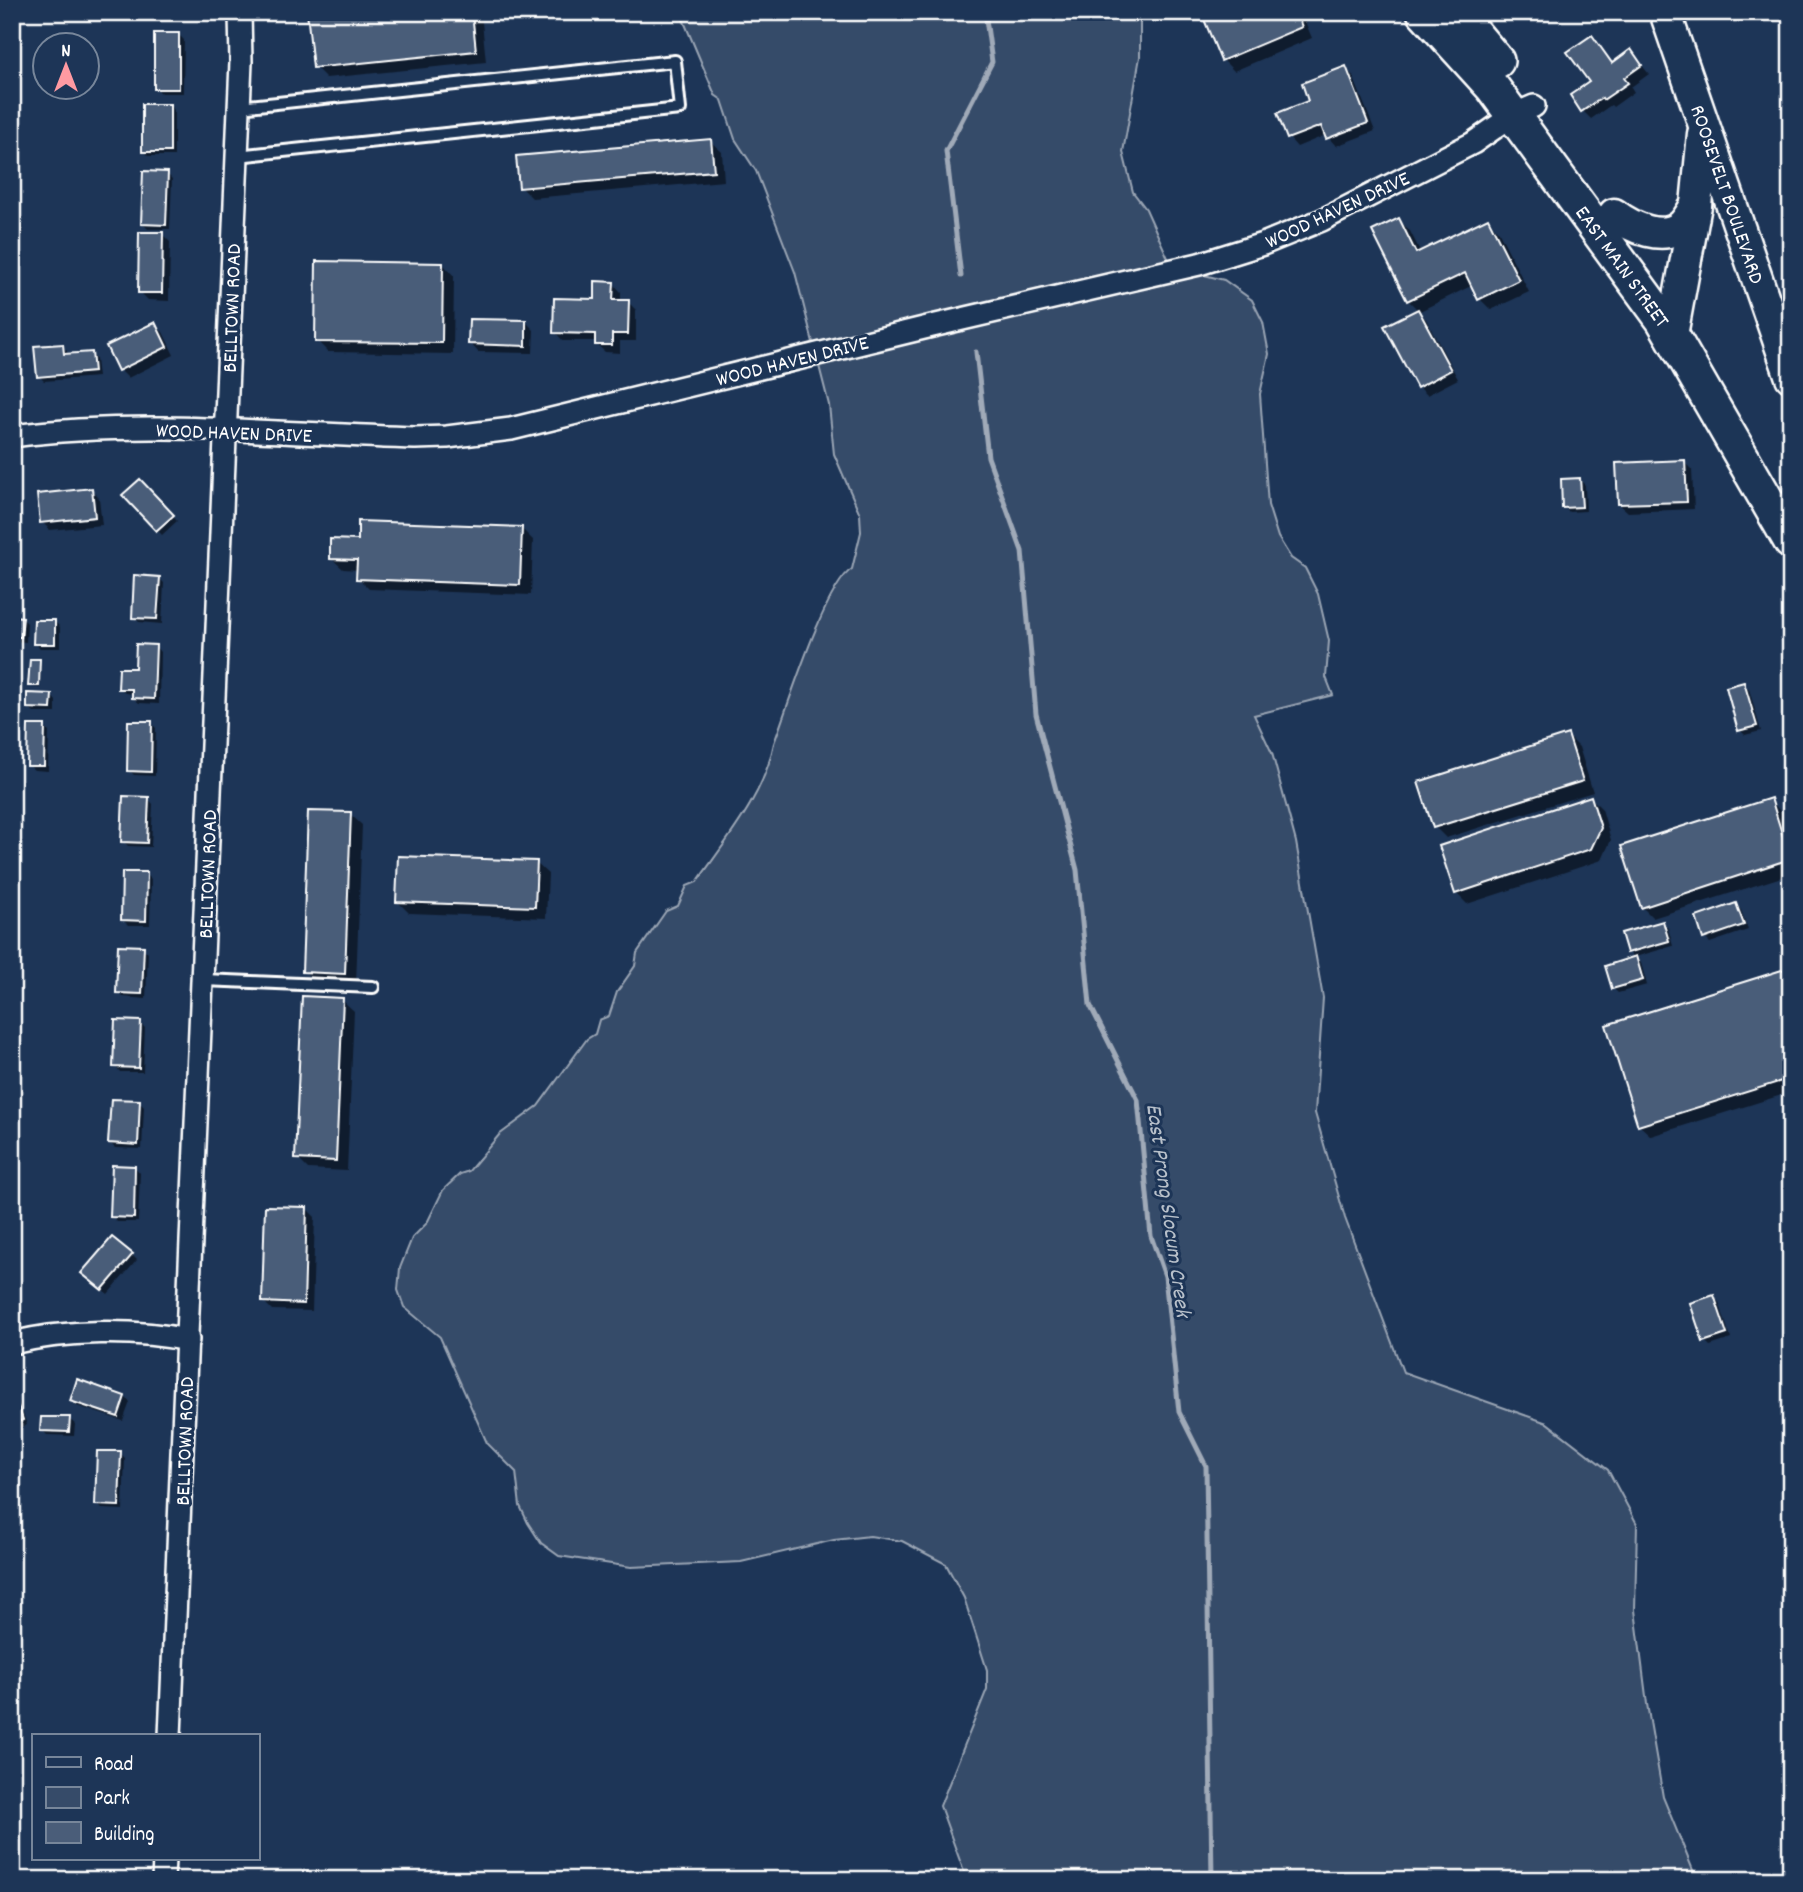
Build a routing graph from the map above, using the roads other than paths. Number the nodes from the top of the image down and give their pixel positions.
1 (240, 12) edge
2 (1424, 12) edge
3 (1456, 12) edge
4 (1665, 12) edge
5 (239, 107) junction
6 (1523, 110) junction
7 (1704, 124) junction
8 (237, 156) junction
9 (1696, 205) junction
10 (1614, 214) junction
11 (1674, 320) junction
12 (1791, 377) edge
13 (226, 430) junction
14 (12, 436) edge
15 (1791, 499) edge
16 (1791, 542) edge
17 (203, 980) junction
18 (373, 987) dead end
19 (188, 1340) junction
20 (12, 1343) edge
21 (170, 1734) edge
22 (164, 1860) edge
23 (163, 1880) edge

1 - 5 street, BELLTOWN ROAD
2 - 6 main road, EAST MAIN STREET
3 - 6 main road, EAST MAIN STREET
4 - 7 street, ROOSEVELT BOULEVARD
5 - 8 street, BELLTOWN ROAD
5 - 8 lane
6 - 10 main road, EAST MAIN STREET
6 - 11 main road, EAST MAIN STREET
6 - 13 street, WOOD HAVEN DRIVE
7 - 9 street
7 - 12 street, ROOSEVELT BOULEVARD
8 - 13 street, BELLTOWN ROAD
9 - 10 street
9 - 11 street
10 - 11 main road, EAST MAIN STREET
11 - 15 main road, EAST MAIN STREET
11 - 16 main road, EAST MAIN STREET
13 - 14 street, WOOD HAVEN DRIVE
13 - 17 street, BELLTOWN ROAD
17 - 18 lane
17 - 19 street, BELLTOWN ROAD
19 - 20 street
19 - 21 street, BELLTOWN ROAD
22 - 23 street

